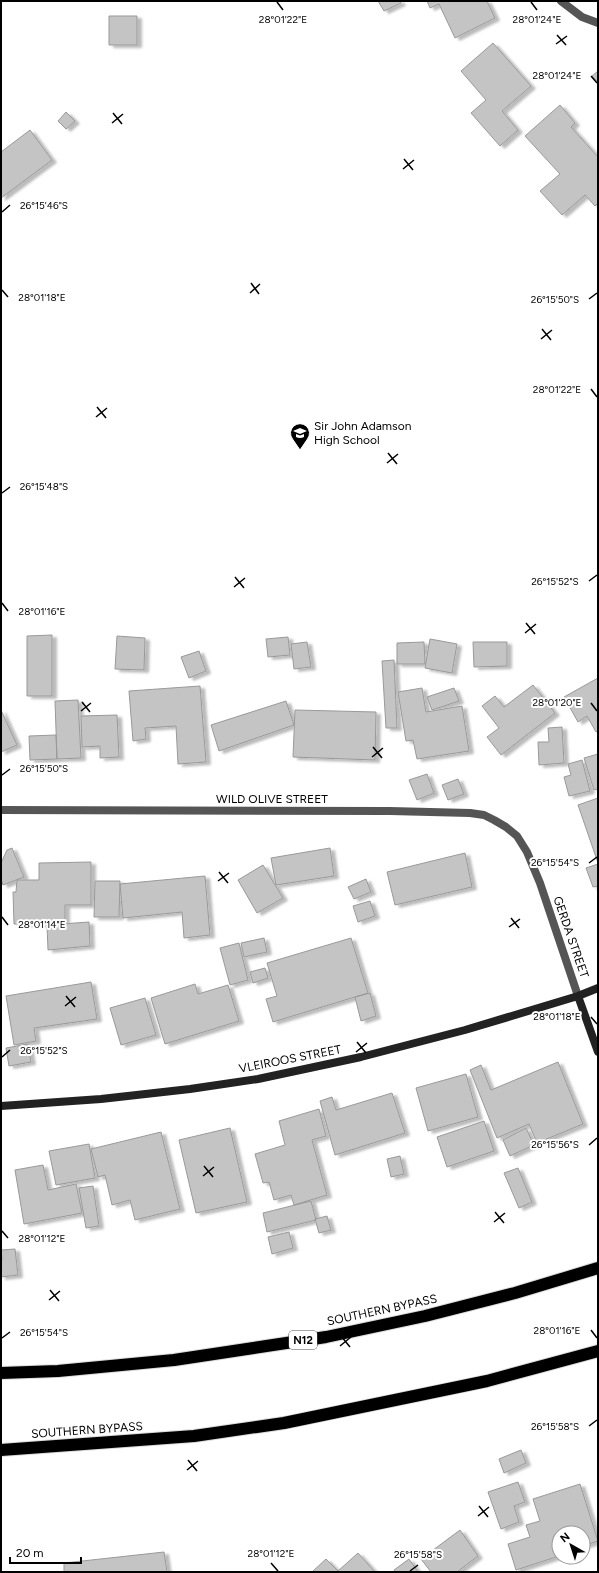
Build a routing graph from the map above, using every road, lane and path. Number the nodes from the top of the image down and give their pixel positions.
1 (561, 1) edge
2 (598, 23) edge
3 (1, 810) edge
4 (527, 852) joint
5 (598, 988) edge
6 (578, 996) junction
7 (598, 1052) edge
8 (1, 1106) edge
9 (598, 1268) edge
10 (598, 1351) edge
11 (1, 1373) edge
12 (1, 1450) edge

1 - 2 street
3 - 4 street, WILD OLIVE STREET
4 - 6 street, GERDA STREET
5 - 6 street, VLEIROOS STREET
6 - 7 street, GERDA STREET
6 - 8 street, VLEIROOS STREET
9 - 11 highway, SOUTHERN BYPASS / N12
10 - 12 highway, SOUTHERN BYPASS

